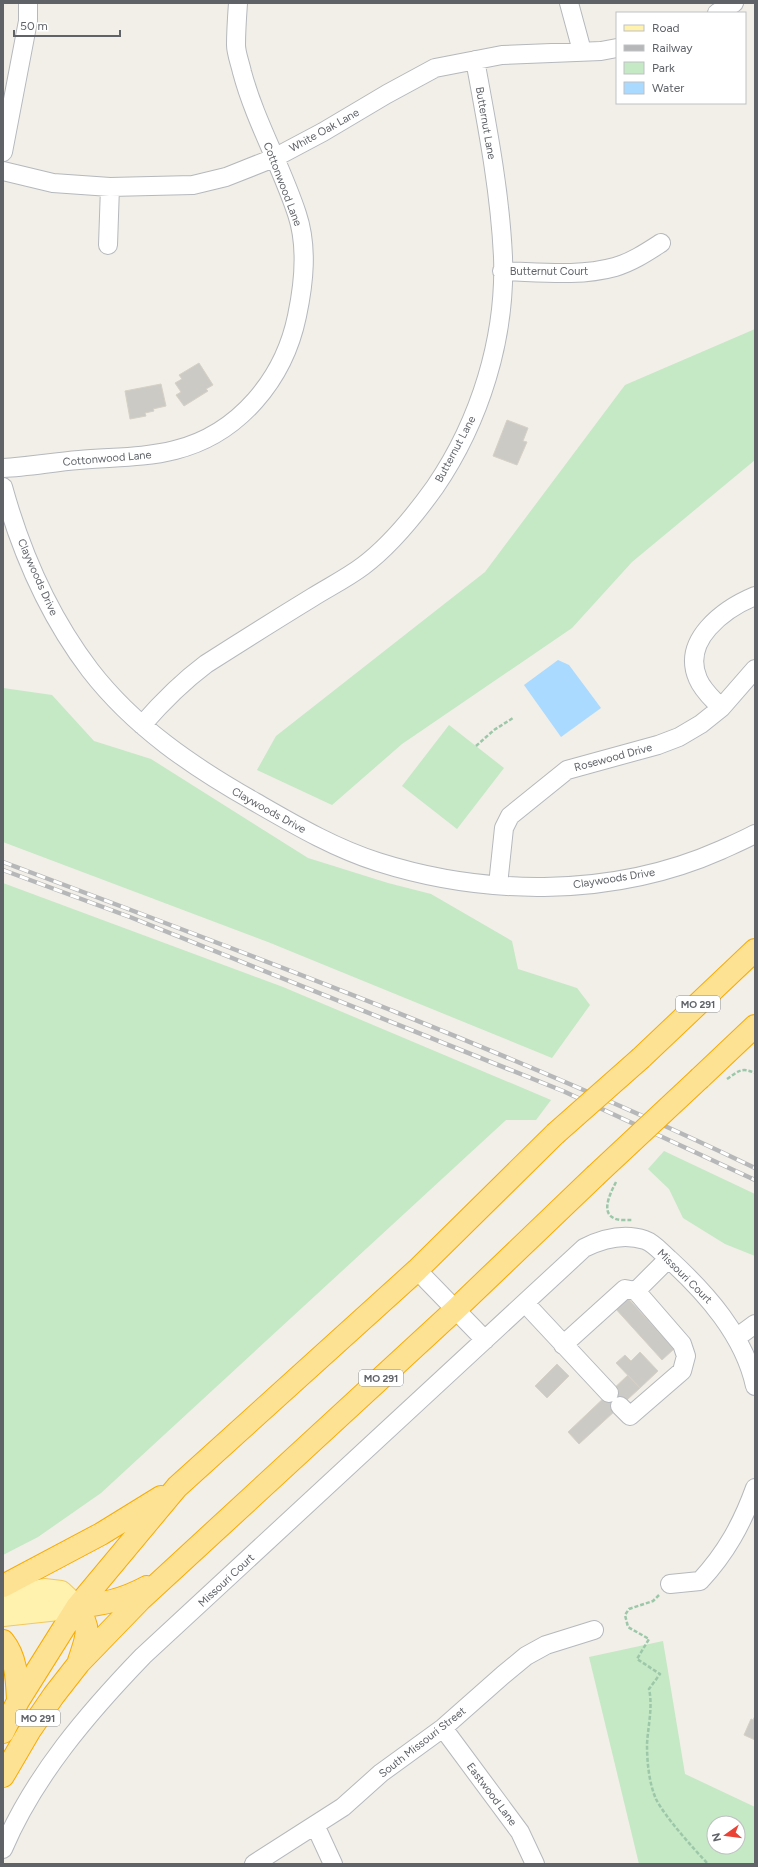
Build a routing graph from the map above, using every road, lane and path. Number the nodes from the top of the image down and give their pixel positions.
1 (28, 3) edge
2 (238, 3) edge
3 (569, 3) edge
4 (734, 3) edge
5 (719, 12) edge
6 (616, 48) edge
7 (582, 52) junction
8 (475, 60) junction
9 (3, 152) edge
10 (274, 158) junction
11 (3, 171) edge
12 (110, 187) junction
13 (661, 243) dead end
14 (108, 245) dead end
15 (502, 271) junction
16 (3, 468) edge
17 (3, 487) edge
18 (755, 596) edge
19 (755, 669) edge
20 (721, 708) junction
21 (513, 718) dead end
22 (142, 725) junction
23 (476, 746) dead end
24 (755, 834) edge
25 (498, 885) junction
26 (755, 950) edge
27 (755, 1026) edge
28 (755, 1073) edge
29 (724, 1080) dead end
30 (617, 1180) dead end
31 (632, 1220) dead end
32 (668, 1259) junction
33 (417, 1270) junction
34 (636, 1291) junction
35 (525, 1303) junction
36 (455, 1310) junction
37 (755, 1324) edge
38 (736, 1338) junction
39 (485, 1340) junction
40 (564, 1345) junction
41 (755, 1386) edge
42 (177, 1487) junction
43 (755, 1488) edge
44 (166, 1577) junction
45 (670, 1584) joint
46 (3, 1586) edge
47 (3, 1598) edge
48 (77, 1607) junction
49 (3, 1615) edge
50 (594, 1630) dead end
51 (3, 1641) edge
52 (79, 1664) junction
53 (18, 1702) junction
54 (442, 1728) junction
55 (3, 1732) edge
56 (3, 1776) edge
57 (315, 1825) junction
58 (3, 1849) edge
59 (254, 1864) edge
60 (333, 1864) edge
61 (535, 1864) edge
62 (708, 1864) edge

1 - 9 street
2 - 10 street, Cottonwood Lane
3 - 7 street
4 - 5 street
6 - 7 street, White Oak Lane
7 - 8 street, White Oak Lane
8 - 10 street, White Oak Lane
8 - 15 street, Butternut Lane
10 - 12 street, White Oak Lane
10 - 16 street, Cottonwood Lane
11 - 12 street, White Oak Lane
12 - 14 street
13 - 15 street, Butternut Court
15 - 22 street, Butternut Lane
17 - 22 street, Claywoods Drive
18 - 20 street
19 - 20 street, Rosewood Drive
20 - 25 street, Rosewood Drive
21 - 23 path
22 - 25 street, Claywoods Drive
24 - 25 street, Claywoods Drive
26 - 33 highway, MO 291, bridge
27 - 36 highway, MO 291, bridge
28 - 29 path
30 - 31 path
32 - 34 street
32 - 35 street, Missouri Court
32 - 38 street, Missouri Court
33 - 36 street
33 - 42 highway, MO 291
34 - 40 street
34 - 40 street
35 - 39 street, Missouri Court
35 - 40 street
36 - 39 street
36 - 44 highway, MO 291
37 - 38 street
38 - 41 street, Missouri Court
39 - 58 street, Missouri Court
42 - 46 highway
42 - 48 highway, MO 291
43 - 45 street
44 - 48 highway
44 - 52 highway, MO 291
45 - 62 path
47 - 48 main road
48 - 49 main road
48 - 52 highway
48 - 53 highway, MO 291
50 - 54 street, South Missouri Street
51 - 53 highway
52 - 56 highway, MO 291
53 - 55 highway, MO 291
54 - 57 street, South Missouri Street
54 - 61 street, Eastwood Lane
57 - 59 street, South Missouri Street
57 - 60 street

